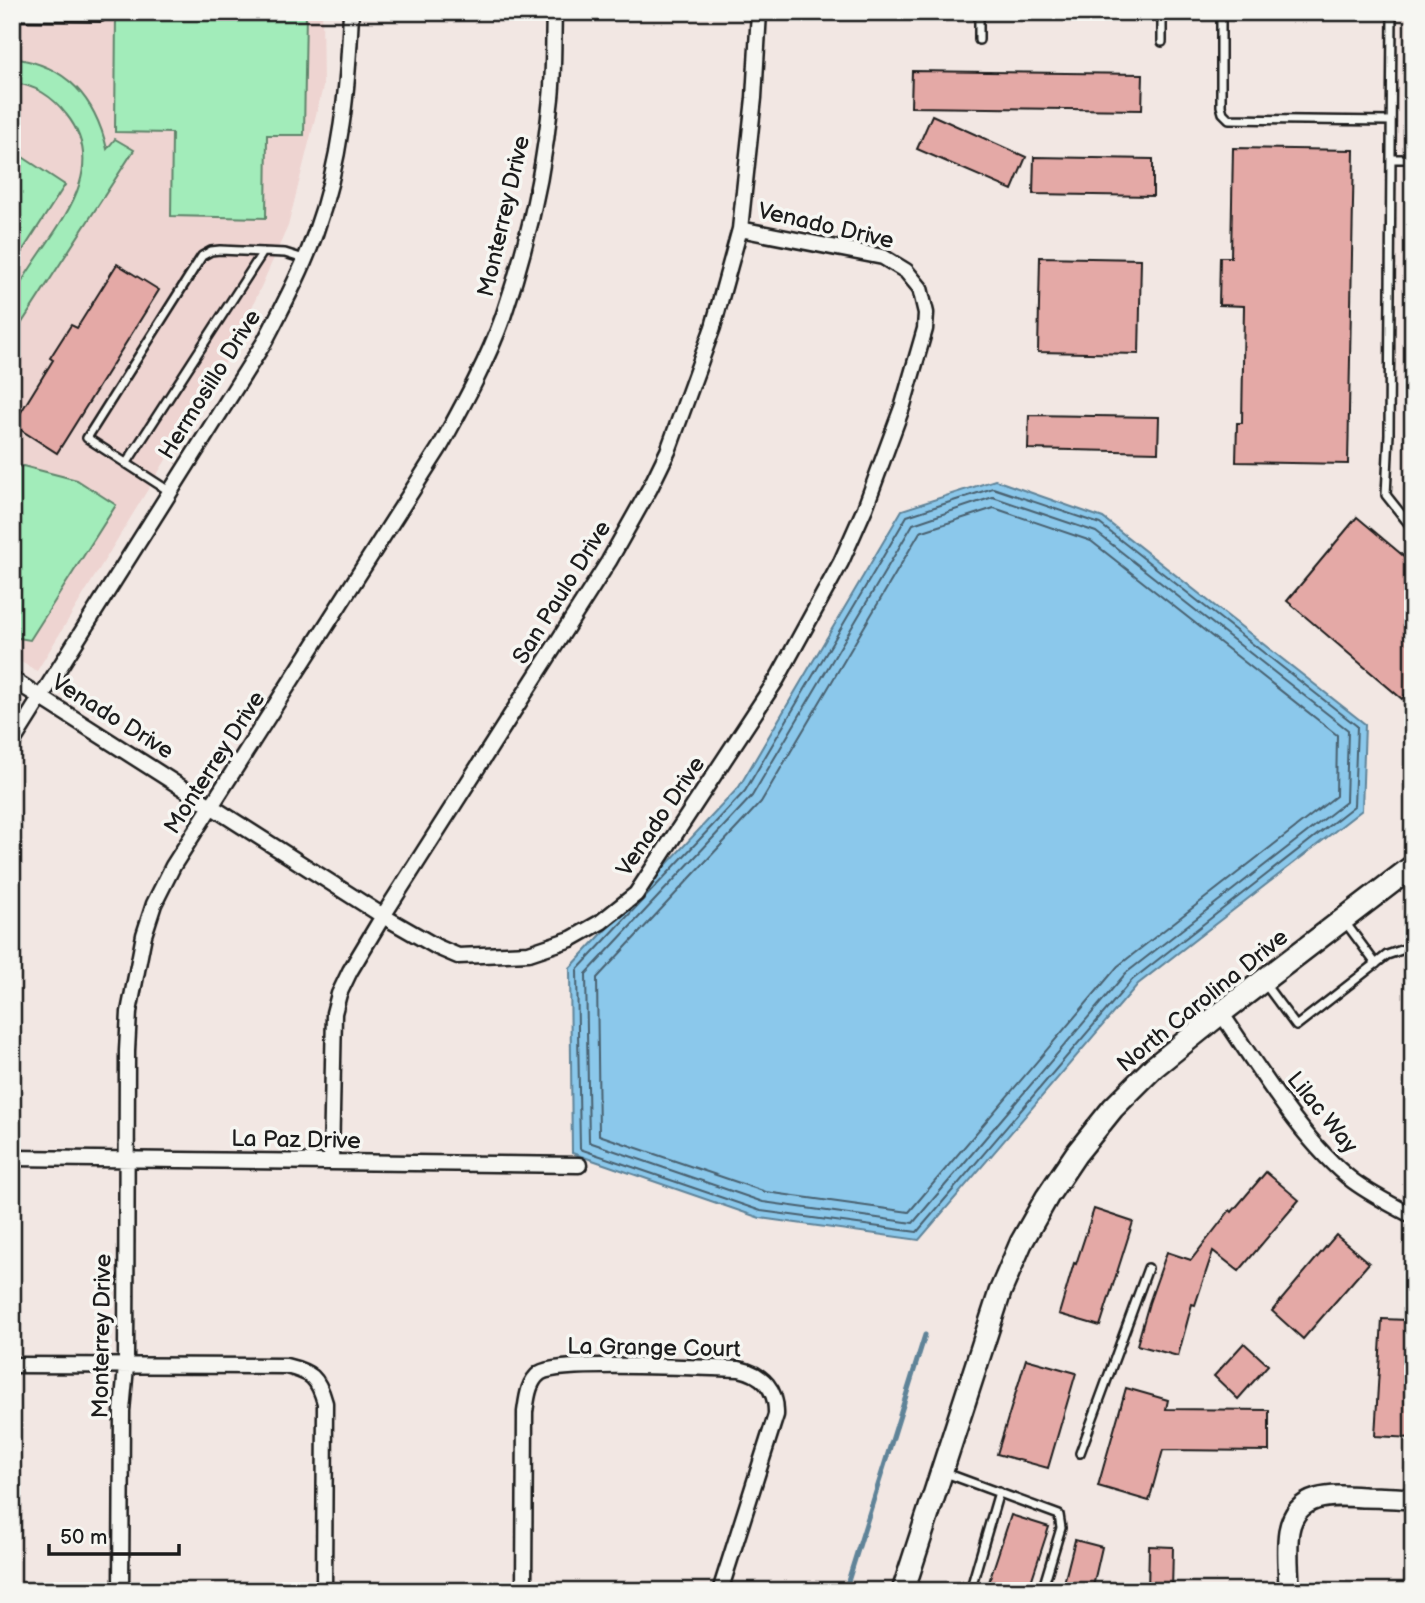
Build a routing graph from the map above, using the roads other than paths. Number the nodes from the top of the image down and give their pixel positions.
1 (101, 12) edge
2 (351, 12) edge
3 (554, 12) edge
4 (759, 12) edge
5 (979, 12) edge
6 (1162, 12) edge
7 (1221, 12) edge
8 (1392, 12) edge
9 (12, 16) edge
10 (979, 40) dead end
11 (1162, 42) dead end
12 (1391, 121) junction
13 (1391, 159) junction
14 (1413, 159) edge
15 (740, 229) junction
16 (264, 252) junction
17 (304, 259) junction
18 (126, 464) junction
19 (169, 491) junction
20 (1413, 529) edge
21 (12, 679) edge
22 (40, 697) junction
23 (12, 743) edge
24 (213, 806) junction
25 (1413, 866) edge
26 (383, 916) junction
27 (1343, 920) junction
28 (1413, 946) edge
29 (1376, 964) junction
30 (1263, 981) junction
31 (1221, 1013) junction
32 (12, 1158) edge
33 (127, 1159) junction
34 (331, 1162) junction
35 (579, 1166) dead end
36 (1413, 1216) edge
37 (1148, 1268) dead end
38 (12, 1365) edge
39 (126, 1367) junction
40 (1080, 1453) dead end
41 (942, 1471) junction
42 (999, 1492) junction
43 (1413, 1499) edge
44 (121, 1591) edge
45 (324, 1591) edge
46 (524, 1591) edge
47 (720, 1591) edge
48 (903, 1591) edge
49 (970, 1591) edge
50 (1042, 1591) edge
51 (1289, 1591) edge

1 - 9 lane
2 - 17 street, Hermosillo Drive
3 - 24 street, Monterrey Drive
4 - 15 street, San Paulo Drive
5 - 10 lane
6 - 11 lane
7 - 12 lane
8 - 12 lane
12 - 13 lane
13 - 14 lane
13 - 20 lane
15 - 26 street, San Paulo Drive
15 - 26 street, Venado Drive
16 - 17 lane
16 - 18 lane
16 - 18 lane
17 - 19 street, Hermosillo Drive
18 - 19 lane
19 - 22 street, Hermosillo Drive
21 - 22 street, Venado Drive
22 - 23 street, Hermosillo Drive
22 - 24 street, Venado Drive
24 - 26 street, Venado Drive
24 - 33 street, Monterrey Drive
25 - 27 main road, North Carolina Drive
26 - 34 street, San Paulo Drive
27 - 29 lane
27 - 30 main road, North Carolina Drive
28 - 29 lane
29 - 30 lane
30 - 31 main road, North Carolina Drive
31 - 36 street, Lilac Way
31 - 41 main road, North Carolina Drive
32 - 33 street, La Paz Drive
33 - 34 street, La Paz Drive
33 - 39 street, Monterrey Drive
34 - 35 street, La Paz Drive
37 - 40 lane
38 - 39 street
39 - 44 street, Monterrey Drive
39 - 45 street
41 - 42 lane
41 - 48 main road, North Carolina Drive
42 - 49 lane
42 - 50 lane
43 - 51 street
46 - 47 street, La Grange Court

